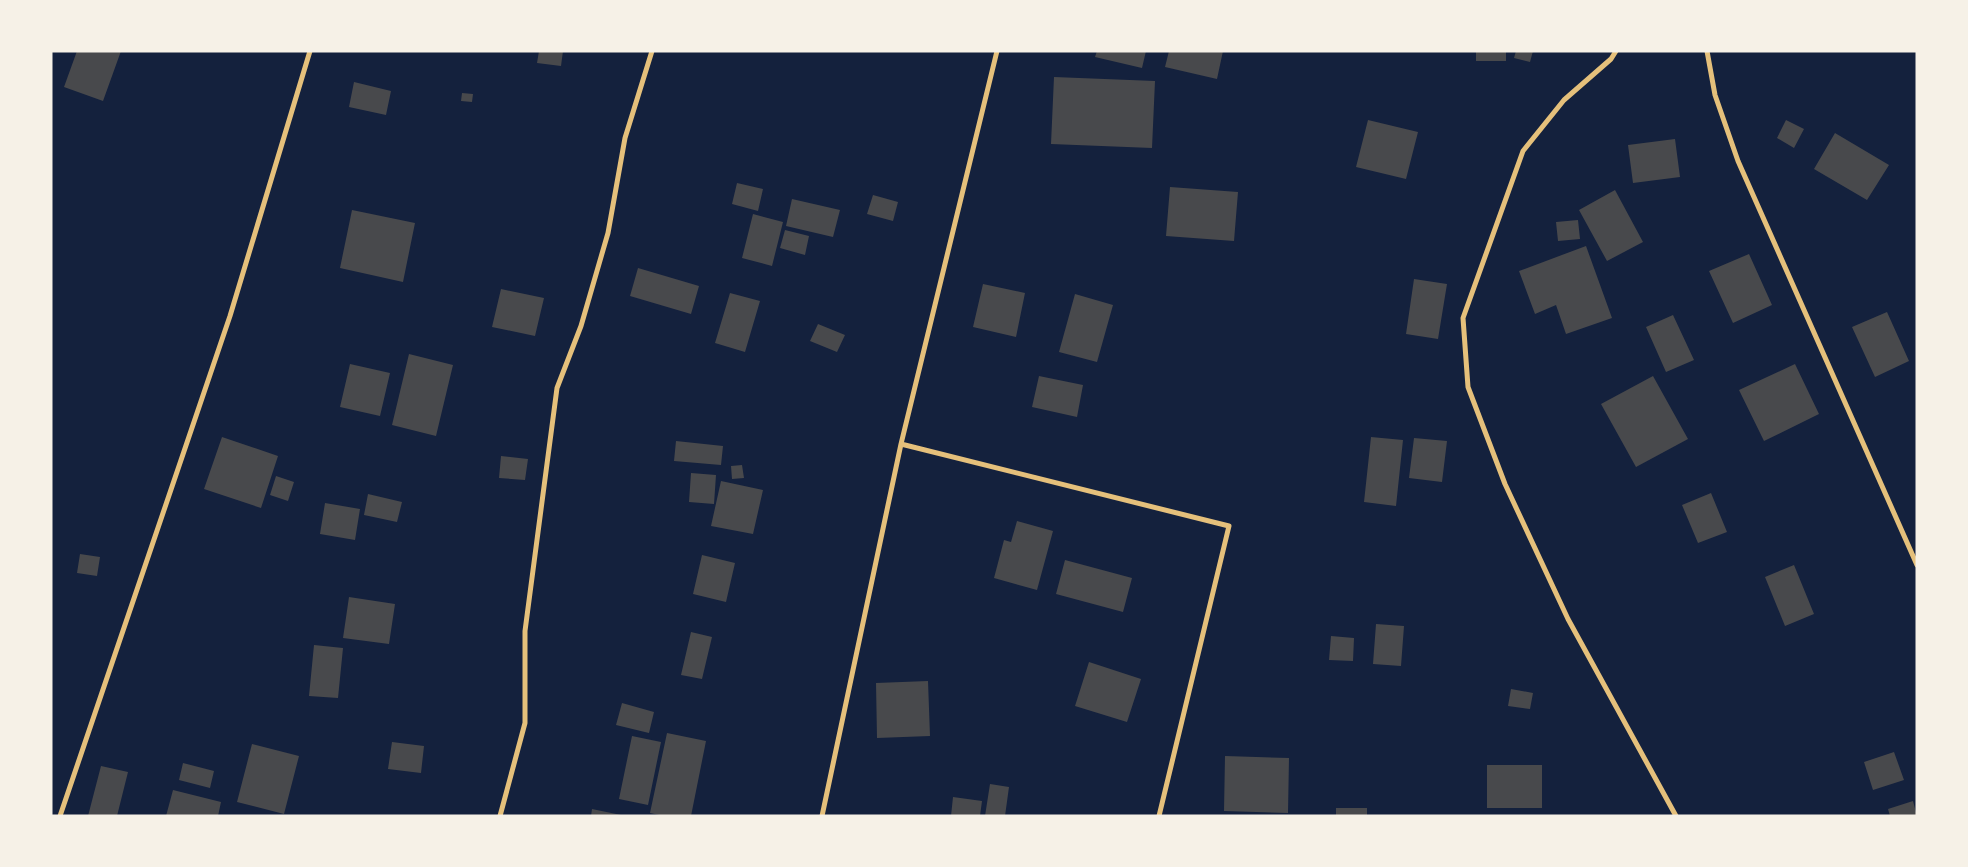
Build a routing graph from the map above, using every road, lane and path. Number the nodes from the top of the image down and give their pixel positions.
1 (310, 51) edge
2 (652, 51) edge
3 (997, 51) edge
4 (1616, 51) edge
5 (1708, 51) edge
6 (901, 444) junction
7 (1917, 565) edge
8 (60, 816) edge
9 (500, 816) edge
10 (822, 816) edge
11 (1159, 816) edge
12 (1676, 816) edge

1 - 8 street
2 - 9 street
3 - 6 street
4 - 12 street
5 - 7 street
6 - 10 street
6 - 11 street

